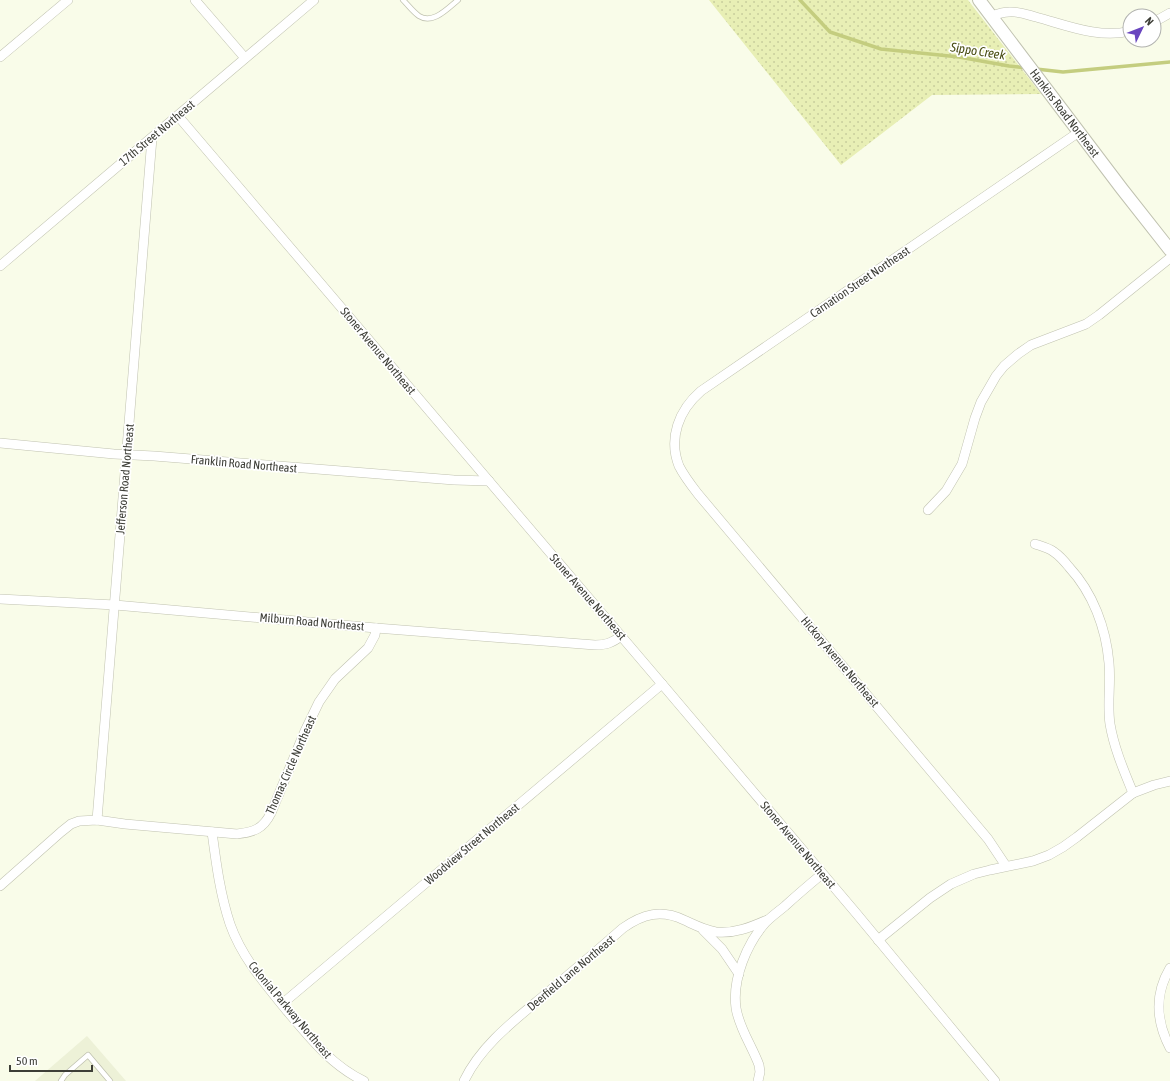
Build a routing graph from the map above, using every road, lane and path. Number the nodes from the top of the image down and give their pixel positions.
1 (68, 0) edge
2 (195, 0) edge
3 (314, 0) edge
4 (403, 0) edge
5 (458, 0) edge
6 (979, 0) edge
7 (991, 16) junction
8 (1122, 32) edge
9 (0, 57) edge
10 (246, 58) junction
11 (178, 116) junction
12 (1079, 132) junction
13 (152, 138) junction
14 (1170, 250) edge
15 (1170, 258) edge
16 (0, 266) edge
17 (0, 443) edge
18 (127, 455) junction
19 (676, 456) joint
20 (489, 481) junction
21 (928, 510) dead end
22 (1035, 544) dead end
23 (0, 599) edge
24 (115, 605) junction
25 (376, 628) junction
26 (621, 636) junction
27 (662, 684) junction
28 (1170, 781) edge
29 (1133, 793) junction
30 (97, 820) junction
31 (212, 832) junction
32 (1006, 866) junction
33 (822, 874) junction
34 (0, 886) edge
35 (767, 920) junction
36 (701, 928) junction
37 (878, 940) junction
38 (1170, 968) edge
39 (738, 974) junction
40 (282, 1004) junction
41 (1170, 1048) edge
42 (61, 1081) edge
43 (110, 1081) edge
44 (364, 1081) edge
45 (464, 1081) edge
46 (758, 1081) edge
47 (995, 1081) edge

1 - 9 street
2 - 10 street
3 - 10 street, 17th Street Northeast
4 - 5 lane
6 - 7 street, Hankins Road Northeast
7 - 8 street
7 - 12 street, Hankins Road Northeast
10 - 11 street, 17th Street Northeast
11 - 13 street, 17th Street Northeast
11 - 20 street, Stoner Avenue Northeast
12 - 14 street, Hankins Road Northeast
12 - 19 street, Carnation Street Northeast
13 - 16 street, 17th Street Northeast
13 - 18 street, Jefferson Road Northeast
15 - 21 street
17 - 18 street, Franklin Road Northeast
18 - 20 street, Franklin Road Northeast
18 - 24 street, Jefferson Road Northeast
19 - 32 street, Hickory Avenue Northeast
20 - 26 street, Stoner Avenue Northeast
22 - 29 street
23 - 24 street, Milburn Road Northeast
24 - 25 street, Milburn Road Northeast
24 - 30 street, Jefferson Road Northeast
25 - 26 street, Milburn Road Northeast
25 - 31 street, Thomas Circle Northeast
26 - 27 street, Stoner Avenue Northeast
27 - 33 street, Stoner Avenue Northeast
27 - 40 street, Woodview Street Northeast
28 - 29 street
29 - 32 street
30 - 31 street, Thomas Circle Northeast
30 - 34 street, Thomas Circle Northeast
31 - 40 street, Colonial Parkway Northeast
32 - 37 street
33 - 35 street, Deerfield Lane Northeast
33 - 37 street, Stoner Avenue Northeast
35 - 36 street, Deerfield Lane Northeast
35 - 39 street, Deerfield Lane Northeast
36 - 39 street, Deerfield Lane Northeast
36 - 45 street, Deerfield Lane Northeast
37 - 47 street, Stoner Avenue Northeast
38 - 41 street
39 - 46 street
40 - 44 street, Colonial Parkway Northeast
42 - 43 lane

